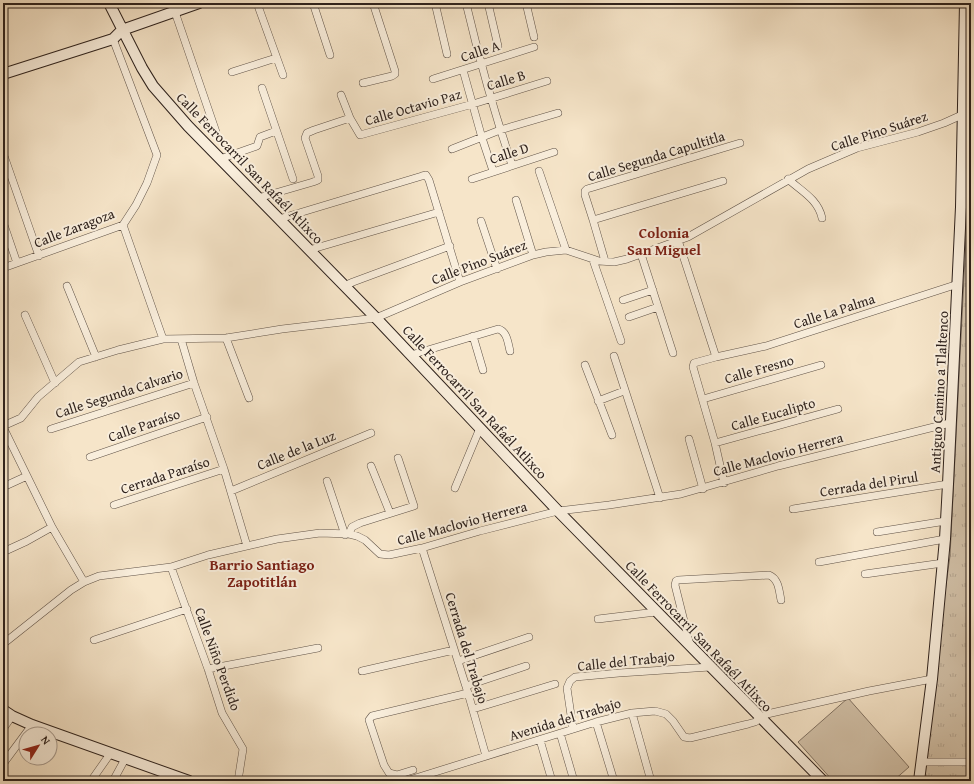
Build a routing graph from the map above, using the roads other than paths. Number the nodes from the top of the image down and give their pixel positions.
1 (109, 3) edge
2 (199, 3) edge
3 (257, 3) edge
4 (313, 3) edge
5 (373, 3) edge
6 (435, 3) edge
7 (466, 3) edge
8 (488, 3) edge
9 (526, 3) edge
10 (965, 3) edge
11 (175, 12) junction
12 (122, 30) junction
13 (534, 37) dead end
14 (113, 38) junction
15 (498, 46) dead end
16 (534, 47) dead end
17 (447, 54) dead end
18 (330, 55) dead end
19 (276, 58) junction
20 (481, 64) junction
21 (463, 70) junction
22 (232, 72) dead end
23 (3, 74) edge
24 (283, 75) dead end
25 (434, 79) dead end
26 (547, 81) dead end
27 (363, 83) dead end
28 (262, 88) dead end
29 (341, 95) dead end
30 (492, 98) junction
31 (473, 104) junction
32 (558, 113) dead end
33 (964, 114) junction
34 (350, 118) junction
35 (500, 130) junction
36 (276, 131) junction
37 (216, 132) dead end
38 (482, 138) junction
39 (740, 143) dead end
40 (452, 149) dead end
41 (554, 152) dead end
42 (3, 153) edge
43 (220, 159) junction
44 (512, 165) junction
45 (539, 171) dead end
46 (492, 172) junction
47 (472, 178) dead end
48 (294, 179) dead end
49 (788, 179) junction
50 (723, 181) dead end
51 (258, 198) junction
52 (516, 200) dead end
53 (439, 212) junction
54 (822, 218) dead end
55 (279, 219) junction
56 (593, 220) junction
57 (482, 221) dead end
58 (3, 222) edge
59 (123, 225) junction
60 (678, 240) junction
61 (450, 246) junction
62 (309, 250) junction
63 (566, 250) junction
64 (641, 254) junction
65 (534, 255) junction
66 (39, 256) junction
67 (593, 260) junction
68 (605, 261) junction
69 (17, 263) junction
70 (3, 268) edge
71 (496, 269) junction
72 (460, 282) junction
73 (958, 284) junction
74 (67, 286) dead end
75 (344, 286) junction
76 (652, 290) junction
77 (623, 300) dead end
78 (658, 307) junction
79 (25, 315) dead end
80 (629, 317) dead end
81 (376, 318) junction
82 (473, 336) junction
83 (226, 338) junction
84 (163, 339) junction
85 (181, 339) junction
86 (621, 341) dead end
87 (510, 351) dead end
88 (673, 353) dead end
89 (411, 355) junction
90 (614, 356) dead end
91 (96, 357) junction
92 (716, 357) junction
93 (585, 365) dead end
94 (821, 366) dead end
95 (483, 370) dead end
96 (55, 383) junction
97 (194, 383) junction
98 (624, 391) junction
99 (249, 398) dead end
100 (703, 399) junction
101 (598, 401) junction
102 (838, 409) dead end
103 (207, 417) junction
104 (950, 423) junction
105 (3, 426) edge
106 (480, 428) junction
107 (51, 429) dead end
108 (371, 433) dead end
109 (612, 435) dead end
110 (689, 439) dead end
111 (715, 443) junction
112 (90, 457) dead end
113 (398, 458) dead end
114 (371, 466) dead end
115 (224, 470) junction
116 (27, 476) junction
117 (327, 481) dead end
118 (724, 482) junction
119 (948, 484) junction
120 (3, 487) edge
121 (455, 488) dead end
122 (703, 488) junction
123 (231, 491) junction
124 (660, 498) junction
125 (114, 505) dead end
126 (794, 509) dead end
127 (558, 511) junction
128 (390, 513) junction
129 (946, 521) junction
130 (52, 527) junction
131 (877, 532) dead end
132 (347, 534) junction
133 (945, 539) junction
134 (246, 546) junction
135 (422, 548) junction
136 (3, 552) edge
137 (819, 562) dead end
138 (943, 562) junction
139 (171, 567) junction
140 (865, 574) dead end
141 (84, 582) junction
142 (781, 600) dead end
143 (187, 608) junction
144 (656, 612) junction
145 (598, 619) dead end
146 (529, 637) dead end
147 (94, 640) dead end
148 (3, 644) edge
149 (691, 647) junction
150 (318, 648) dead end
151 (454, 650) junction
152 (458, 662) junction
153 (526, 666) dead end
154 (710, 667) junction
155 (208, 670) junction
156 (362, 671) dead end
157 (932, 679) junction
158 (555, 684) dead end
159 (467, 690) junction
160 (473, 709) junction
161 (3, 710) edge
162 (632, 713) junction
163 (12, 716) junction
164 (760, 718) junction
165 (596, 722) junction
166 (32, 725) junction
167 (3, 729) edge
168 (573, 729) junction
169 (560, 733) junction
170 (540, 740) junction
171 (110, 754) junction
172 (486, 756) junction
173 (125, 759) junction
174 (922, 762) junction
175 (971, 762) edge
176 (3, 764) edge
177 (412, 770) dead end
178 (91, 781) edge
179 (113, 781) edge
180 (189, 781) edge
181 (238, 781) edge
182 (406, 781) edge
183 (552, 781) edge
184 (574, 781) edge
185 (614, 781) edge
186 (651, 781) edge
187 (823, 781) edge
188 (919, 781) edge

1 - 12 street, Calle Ferrocarril San Rafaél Atlixco
2 - 11 street
3 - 19 street
4 - 18 street
5 - 27 street
6 - 17 street
7 - 20 street
8 - 15 street
9 - 13 street
10 - 33 street, Antiguo Camino a Tlaltenco
11 - 12 street
11 - 37 street
12 - 14 street
12 - 43 street, Calle Ferrocarril San Rafaél Atlixco
14 - 23 street
14 - 59 street, Calle Zaragoza
16 - 20 street, Calle A
19 - 22 street
19 - 24 street
20 - 21 street, Calle A
20 - 30 street
21 - 25 street, Calle A
21 - 31 street
26 - 30 street, Calle B
28 - 36 street
29 - 34 street
30 - 31 street, Calle B
30 - 35 street
31 - 34 street, Calle Octavio Paz
31 - 38 street
32 - 35 street
33 - 49 street, Calle Pino Suárez
33 - 73 street, Antiguo Camino a Tlaltenco
34 - 51 street
35 - 38 street
35 - 44 street
36 - 43 street
36 - 48 street
38 - 40 street
38 - 46 street
39 - 56 street, Calle Segunda Capultitla
41 - 44 street, Calle D
42 - 66 street
43 - 51 street, Calle Ferrocarril San Rafaél Atlixco
44 - 46 street, Calle D
45 - 63 street
46 - 47 street, Calle D
49 - 54 street
49 - 60 street, Calle Pino Suárez
50 - 56 street
51 - 55 street, Calle Ferrocarril San Rafaél Atlixco
52 - 65 street
53 - 55 street
53 - 61 street
53 - 62 street
55 - 62 street, Calle Ferrocarril San Rafaél Atlixco
56 - 68 street, Calle Segunda Capultitla
57 - 71 street
58 - 69 street
59 - 66 street, Calle Zaragoza
59 - 84 street
60 - 64 street, Calle Pino Suárez
60 - 92 street
61 - 72 street
61 - 75 street
62 - 75 street, Calle Ferrocarril San Rafaél Atlixco
63 - 65 street, Calle Pino Suárez
63 - 67 street, Calle Pino Suárez
64 - 68 street, Calle Pino Suárez
64 - 76 street
65 - 71 street, Calle Pino Suárez
66 - 69 street, Calle Zaragoza
67 - 68 street, Calle Pino Suárez
67 - 86 street
69 - 70 street, Calle Zaragoza
71 - 72 street, Calle Pino Suárez
72 - 81 street, Calle Pino Suárez
73 - 92 street, Calle La Palma
73 - 104 street, Antiguo Camino a Tlaltenco
74 - 91 street
75 - 81 street, Calle Ferrocarril San Rafaél Atlixco
76 - 77 street
76 - 78 street
78 - 80 street
78 - 88 street
79 - 96 street
81 - 83 street, Calle Pino Suárez
81 - 89 street, Calle Ferrocarril San Rafaél Atlixco
82 - 87 street
82 - 89 street
82 - 95 street
83 - 85 street, Calle Pino Suárez
83 - 99 street
84 - 85 street, Calle Pino Suárez
84 - 91 street, Calle Pino Suárez
85 - 97 street
89 - 106 street, Calle Ferrocarril San Rafaél Atlixco
90 - 98 street
91 - 96 street, Calle Pino Suárez
92 - 100 street, Calle La Palma
93 - 101 street
94 - 100 street, Calle Fresno
96 - 105 street, Calle Pino Suárez
97 - 103 street
97 - 107 street, Calle Segunda Calvario
98 - 101 street
98 - 124 street
100 - 111 street
101 - 109 street
102 - 111 street, Calle Eucalipto
103 - 112 street, Calle Paraíso
103 - 115 street
104 - 118 street, Calle Maclovio Herrera
104 - 119 street, Antiguo Camino a Tlaltenco
105 - 116 street
106 - 121 street
106 - 127 street, Calle Ferrocarril San Rafaél Atlixco
108 - 123 street, Calle de la Luz
110 - 122 street
111 - 118 street
113 - 128 street
114 - 128 street
115 - 123 street
115 - 125 street, Cerrada Paraíso
116 - 120 street
116 - 130 street
117 - 132 street
118 - 122 street, Calle Maclovio Herrera
119 - 126 street, Cerrada del Pirul
119 - 129 street, Antiguo Camino a Tlaltenco
122 - 124 street, Calle Maclovio Herrera
123 - 134 street
124 - 127 street, Calle Maclovio Herrera
127 - 135 street, Calle Maclovio Herrera
127 - 144 street, Calle Ferrocarril San Rafaél Atlixco
128 - 132 street
129 - 131 street
129 - 133 street, Antiguo Camino a Tlaltenco
130 - 136 street
130 - 141 street
132 - 134 street, Calle Maclovio Herrera
132 - 135 street, Calle Maclovio Herrera
133 - 137 street
133 - 138 street, Antiguo Camino a Tlaltenco
134 - 139 street, Calle Maclovio Herrera
135 - 151 street, Cerrada del Trabajo
138 - 140 street
138 - 157 street, Antiguo Camino a Tlaltenco
139 - 141 street, Calle Maclovio Herrera
139 - 143 street, Calle Niño Perdido
141 - 148 street, Calle Maclovio Herrera
142 - 149 street
143 - 147 street
143 - 155 street, Calle Niño Perdido
144 - 145 street
144 - 149 street, Calle Ferrocarril San Rafaél Atlixco
146 - 152 street
149 - 154 street, Calle Ferrocarril San Rafaél Atlixco
150 - 155 street
151 - 152 street, Cerrada del Trabajo
151 - 156 street
152 - 159 street, Cerrada del Trabajo
153 - 159 street
154 - 164 street, Calle Ferrocarril San Rafaél Atlixco
154 - 168 street, Calle del Trabajo
155 - 181 street, Calle Niño Perdido
157 - 164 street, Avenida del Trabajo
157 - 174 street, Antiguo Camino a Tlaltenco
158 - 160 street
159 - 160 street, Cerrada del Trabajo
159 - 177 street
160 - 172 street, Cerrada del Trabajo
161 - 163 street
162 - 164 street, Avenida del Trabajo
162 - 165 street, Avenida del Trabajo
162 - 186 street
163 - 166 street
163 - 167 street
164 - 187 street, Calle Ferrocarril San Rafaél Atlixco
165 - 168 street, Avenida del Trabajo
165 - 185 street
166 - 171 street
166 - 176 street
168 - 169 street, Avenida del Trabajo
169 - 170 street, Avenida del Trabajo
169 - 184 street
170 - 172 street, Avenida del Trabajo
170 - 183 street
171 - 173 street
171 - 178 street
172 - 182 street, Avenida del Trabajo
173 - 179 street
173 - 180 street
174 - 175 street
174 - 188 street, Antiguo Camino a Tlaltenco

